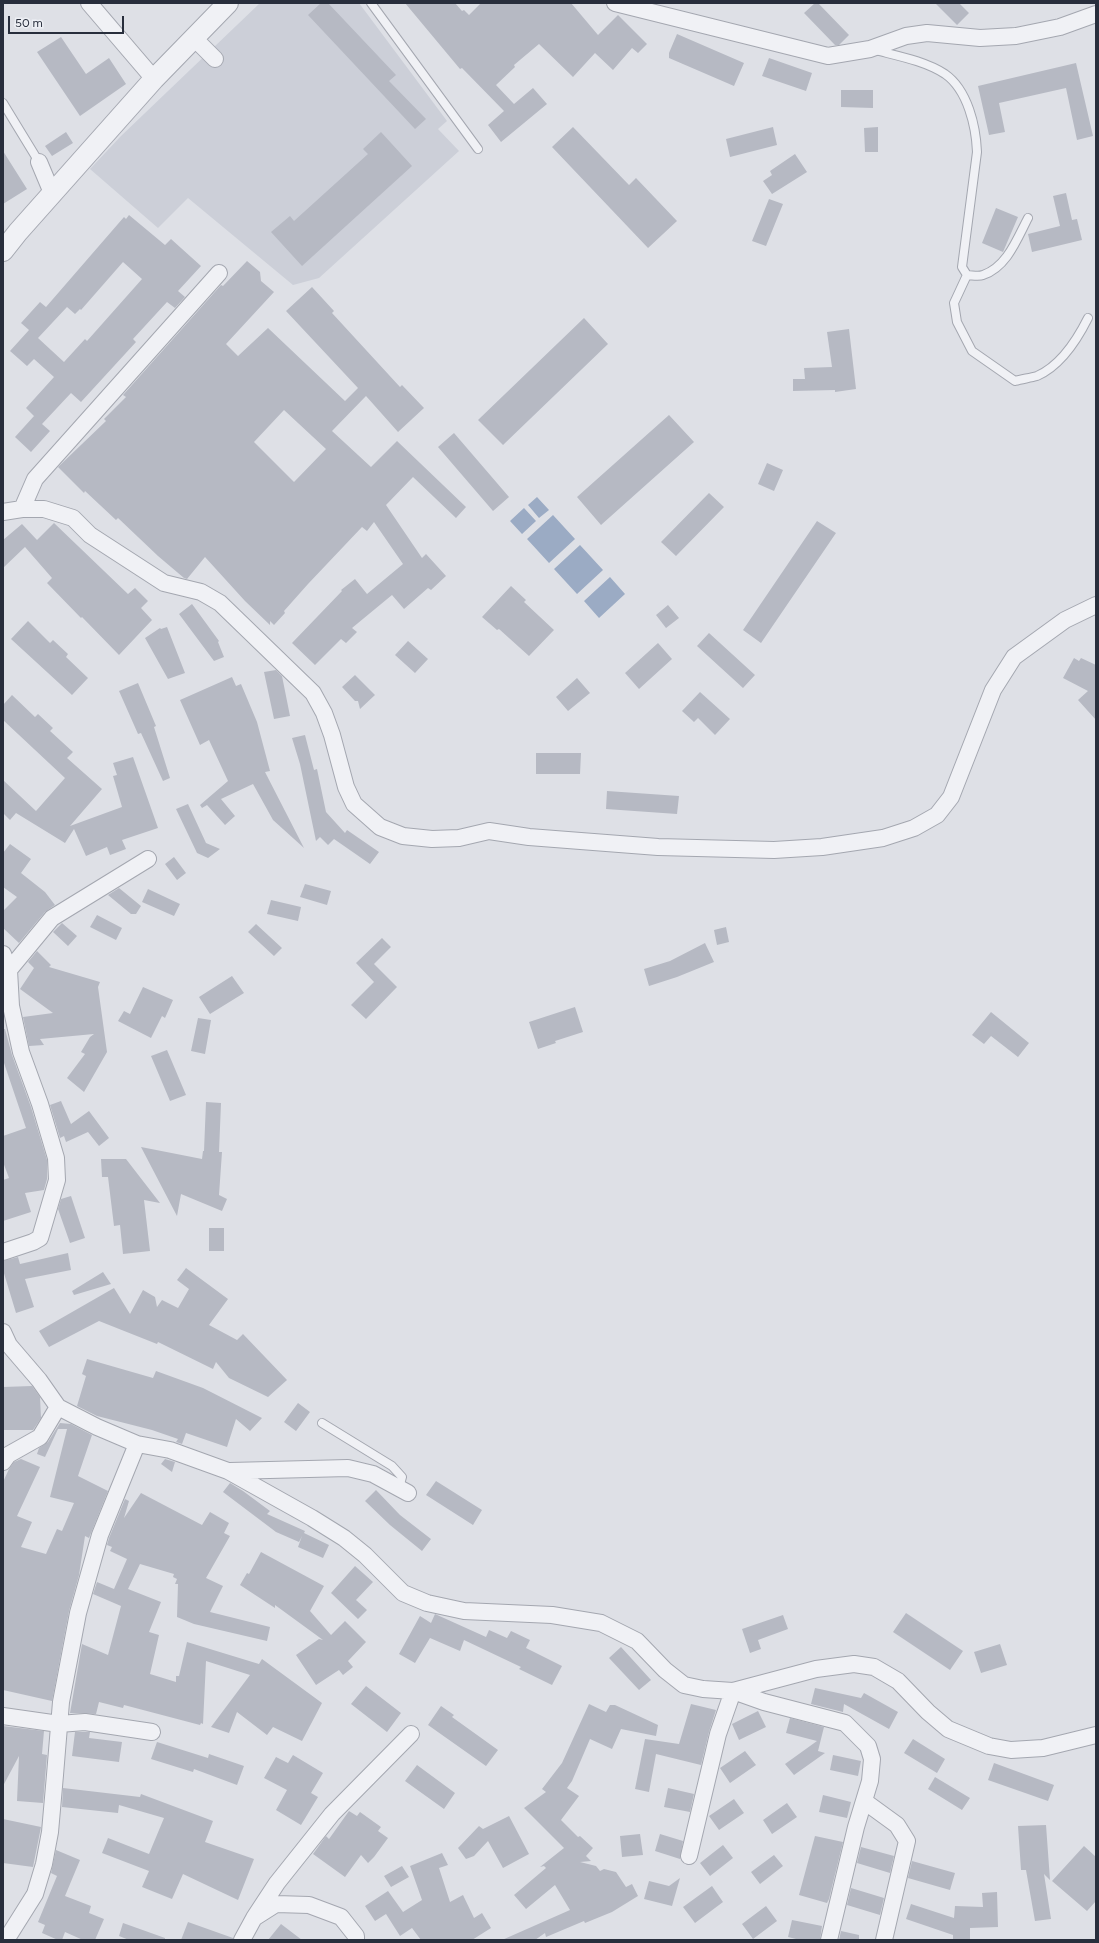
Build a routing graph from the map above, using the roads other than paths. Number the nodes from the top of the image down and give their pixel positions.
1 (89, 3) edge
2 (228, 3) edge
3 (371, 3) edge
4 (625, 4) edge
5 (1096, 14) edge
6 (194, 38) junction
7 (870, 49) junction
8 (215, 59) dead end
9 (154, 79) junction
10 (3, 103) edge
11 (478, 148) dead end
12 (39, 162) joint
13 (52, 193) junction
14 (1028, 218) dead end
15 (3, 251) edge
16 (219, 273) dead end
17 (967, 275) junction
18 (1088, 318) dead end
19 (22, 509) junction
20 (3, 512) edge
21 (1096, 605) edge
22 (148, 859) dead end
23 (3, 954) edge
24 (9, 970) junction
25 (3, 1252) edge
26 (5, 1340) edge
27 (58, 1407) junction
28 (322, 1423) dead end
29 (137, 1444) junction
30 (3, 1462) edge
31 (228, 1471) junction
32 (403, 1490) joint
33 (733, 1691) junction
34 (3, 1716) edge
35 (59, 1724) junction
36 (152, 1732) dead end
37 (412, 1734) dead end
38 (1096, 1736) edge
39 (864, 1801) junction
40 (689, 1856) dead end
41 (254, 1918) junction
42 (6, 1940) edge
43 (242, 1940) edge
44 (356, 1940) edge
45 (829, 1940) edge
46 (884, 1940) edge

1 - 9 street
2 - 6 street
3 - 11 lane
4 - 7 street
5 - 7 street
6 - 8 street
6 - 9 street
7 - 17 lane
9 - 13 street
10 - 12 lane
12 - 13 street
13 - 15 street
14 - 17 lane
16 - 19 street
17 - 18 lane
19 - 20 street
19 - 21 street
22 - 24 street
23 - 24 street
24 - 25 street
26 - 27 street
27 - 29 street
27 - 30 street
28 - 32 lane
29 - 31 street
29 - 35 street
31 - 32 street
31 - 33 street
33 - 38 street
33 - 39 street
33 - 40 street
34 - 35 street
35 - 36 street
35 - 42 street
37 - 41 street
39 - 45 street
39 - 46 street
41 - 43 street
41 - 44 street

